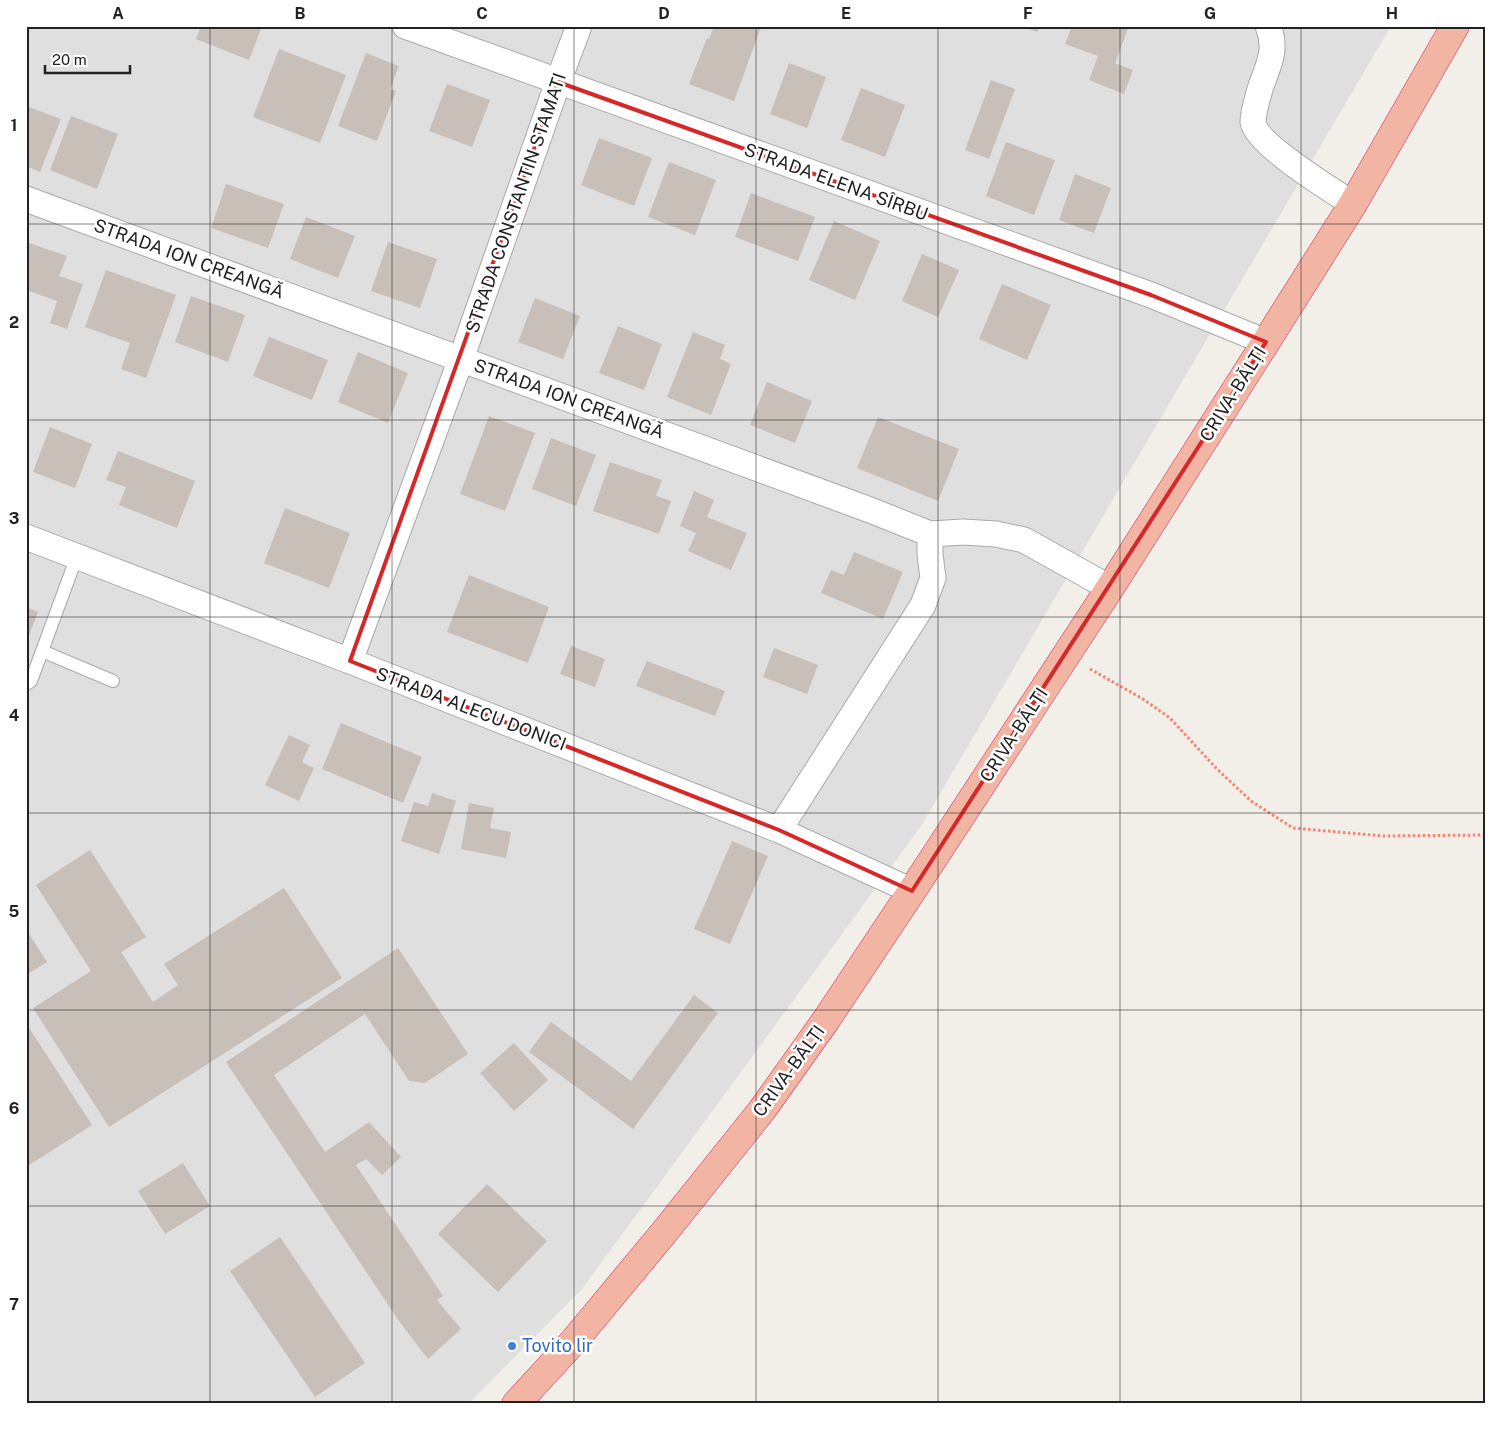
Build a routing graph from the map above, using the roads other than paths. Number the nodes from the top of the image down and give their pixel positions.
1 (405, 26) edge
2 (579, 26) edge
3 (1268, 26) edge
4 (1456, 26) edge
5 (558, 82) junction
6 (26, 199) edge
7 (1352, 204) junction
8 (1266, 342) junction
9 (461, 359) junction
10 (930, 534) junction
11 (26, 537) edge
12 (77, 556) junction
13 (1110, 588) junction
14 (42, 651) junction
15 (350, 662) junction
16 (113, 681) dead end
17 (26, 684) edge
18 (779, 830) junction
19 (912, 891) junction
20 (516, 1404) edge

1 - 5 street, STRADA ELENA SÎRBU
2 - 5 street, STRADA CONSTANTIN STAMATI
3 - 7 street
4 - 7 highway, CRIVA-BĂLȚI
5 - 8 street, STRADA ELENA SÎRBU
5 - 9 street, STRADA CONSTANTIN STAMATI
6 - 9 street, STRADA ION CREANGĂ
7 - 8 highway, CRIVA-BĂLȚI
8 - 13 highway, CRIVA-BĂLȚI
9 - 10 street, STRADA ION CREANGĂ
9 - 15 street, STRADA CONSTANTIN STAMATI
10 - 13 street, STRADA ION CREANGĂ
10 - 18 street
11 - 12 street, STRADA ALECU DONICI
12 - 14 lane
12 - 15 street, STRADA ALECU DONICI
13 - 19 highway, CRIVA-BĂLȚI
14 - 16 lane
14 - 17 lane
15 - 18 street, STRADA ALECU DONICI
18 - 19 street, STRADA ALECU DONICI
19 - 20 highway, CRIVA-BĂLȚI

